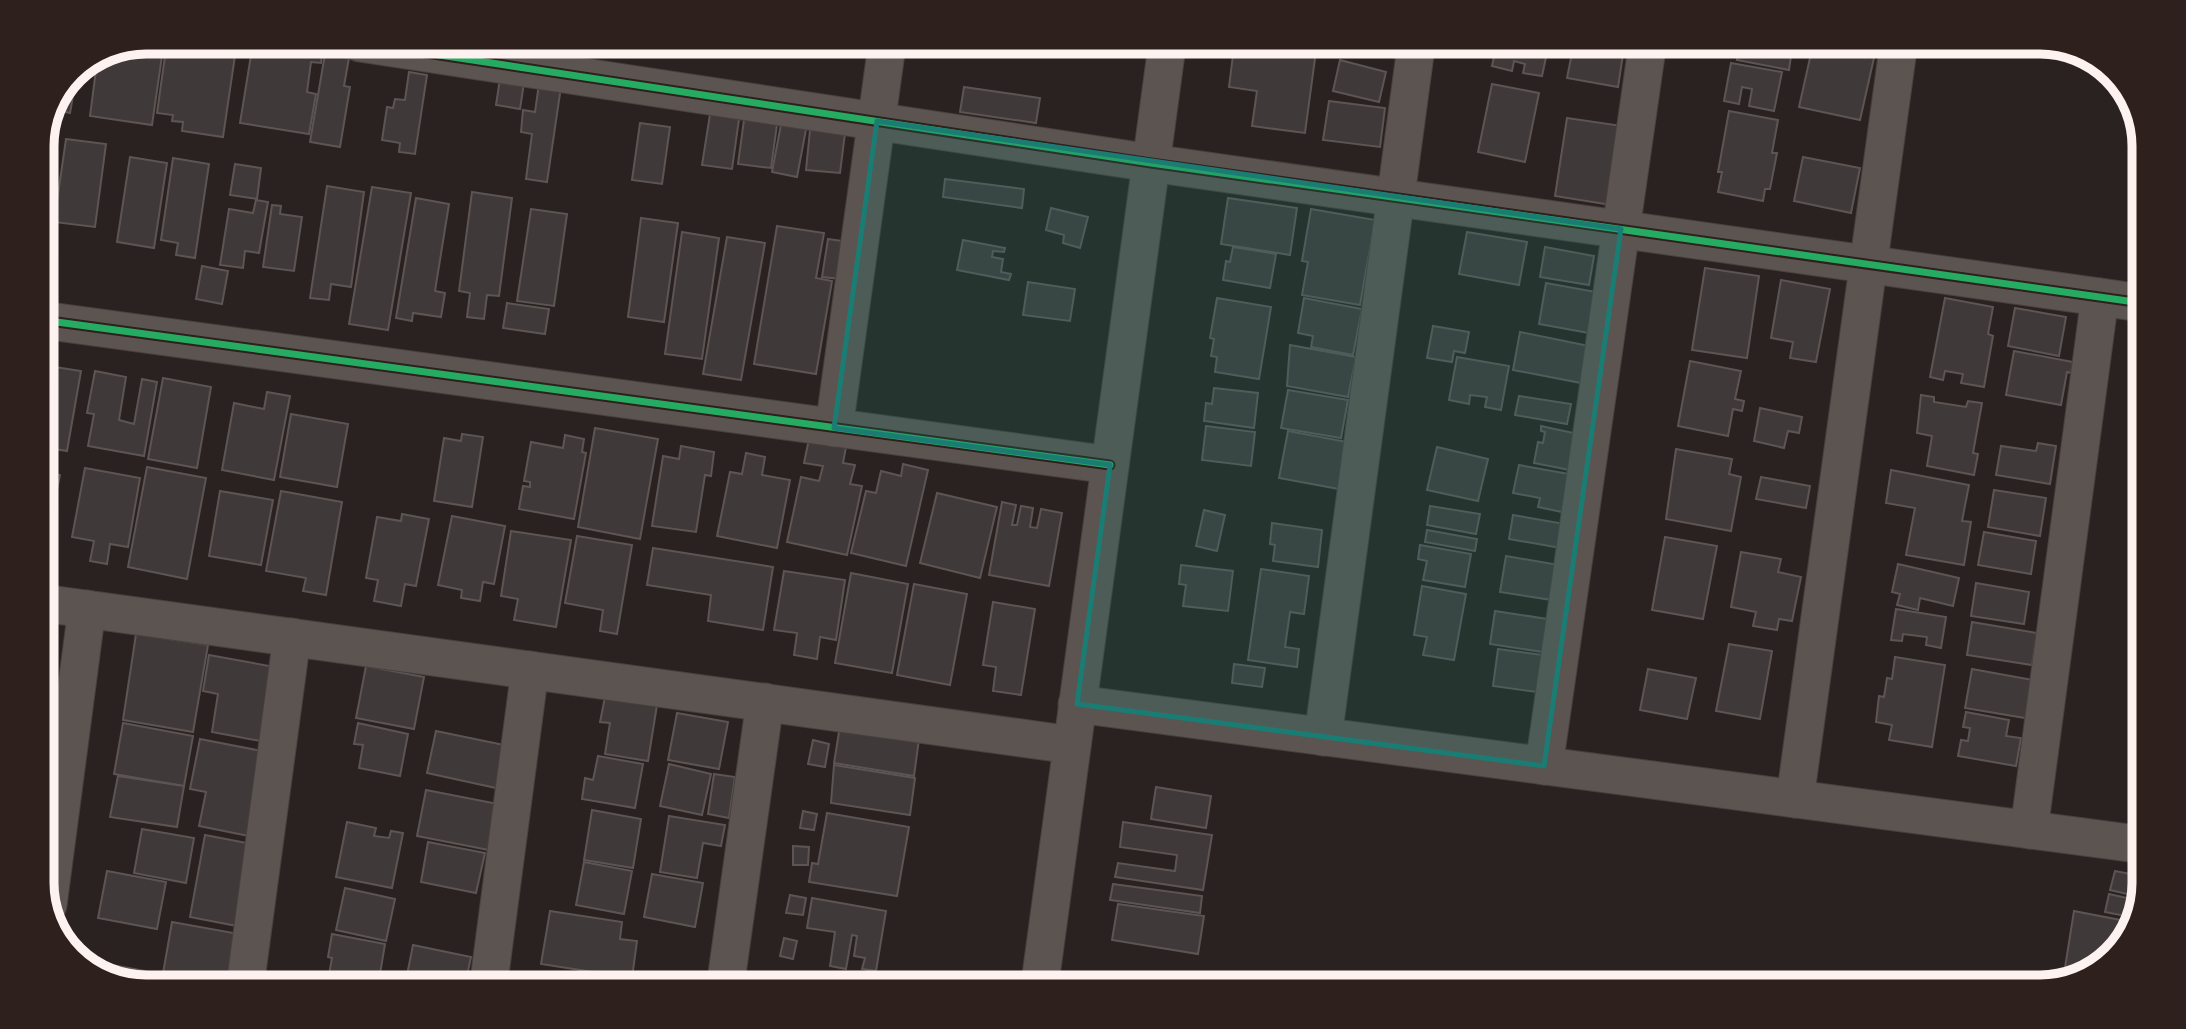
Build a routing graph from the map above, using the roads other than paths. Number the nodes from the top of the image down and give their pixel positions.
1 (433, 54) edge
2 (886, 54) edge
3 (1166, 54) edge
4 (1415, 54) edge
5 (1646, 54) edge
6 (1897, 54) edge
7 (877, 121) junction
8 (1151, 163) junction
9 (1396, 197) junction
10 (1621, 229) junction
11 (1868, 264) junction
12 (2100, 297) junction
13 (2132, 302) edge
14 (54, 322) edge
15 (834, 428) junction
16 (1110, 465) junction
17 (54, 605) edge
18 (88, 609) junction
19 (292, 637) junction
20 (530, 670) junction
21 (765, 702) junction
22 (1077, 704) junction
23 (1323, 737) junction
24 (1072, 745) junction
25 (1544, 766) junction
26 (1795, 799) junction
27 (2029, 830) junction
28 (2132, 843) edge
29 (54, 861) edge
30 (247, 975) edge
31 (490, 975) edge
32 (727, 975) edge
33 (1041, 975) edge

1 - 7 street
2 - 7 street
3 - 8 street
4 - 9 street
5 - 10 street
6 - 11 street
7 - 8 street
7 - 15 street
8 - 9 street
8 - 16 street
9 - 10 street
9 - 23 street
10 - 11 street
10 - 25 street
11 - 12 street
11 - 26 street
12 - 13 street
12 - 27 street
14 - 15 street
15 - 16 street
16 - 22 street
17 - 18 street
18 - 19 street
18 - 29 street
19 - 20 street
19 - 30 street
20 - 21 street
20 - 31 street
21 - 24 street
21 - 32 street
22 - 23 street
22 - 24 street
23 - 25 street
24 - 33 street
25 - 26 street
26 - 27 street
27 - 28 street

